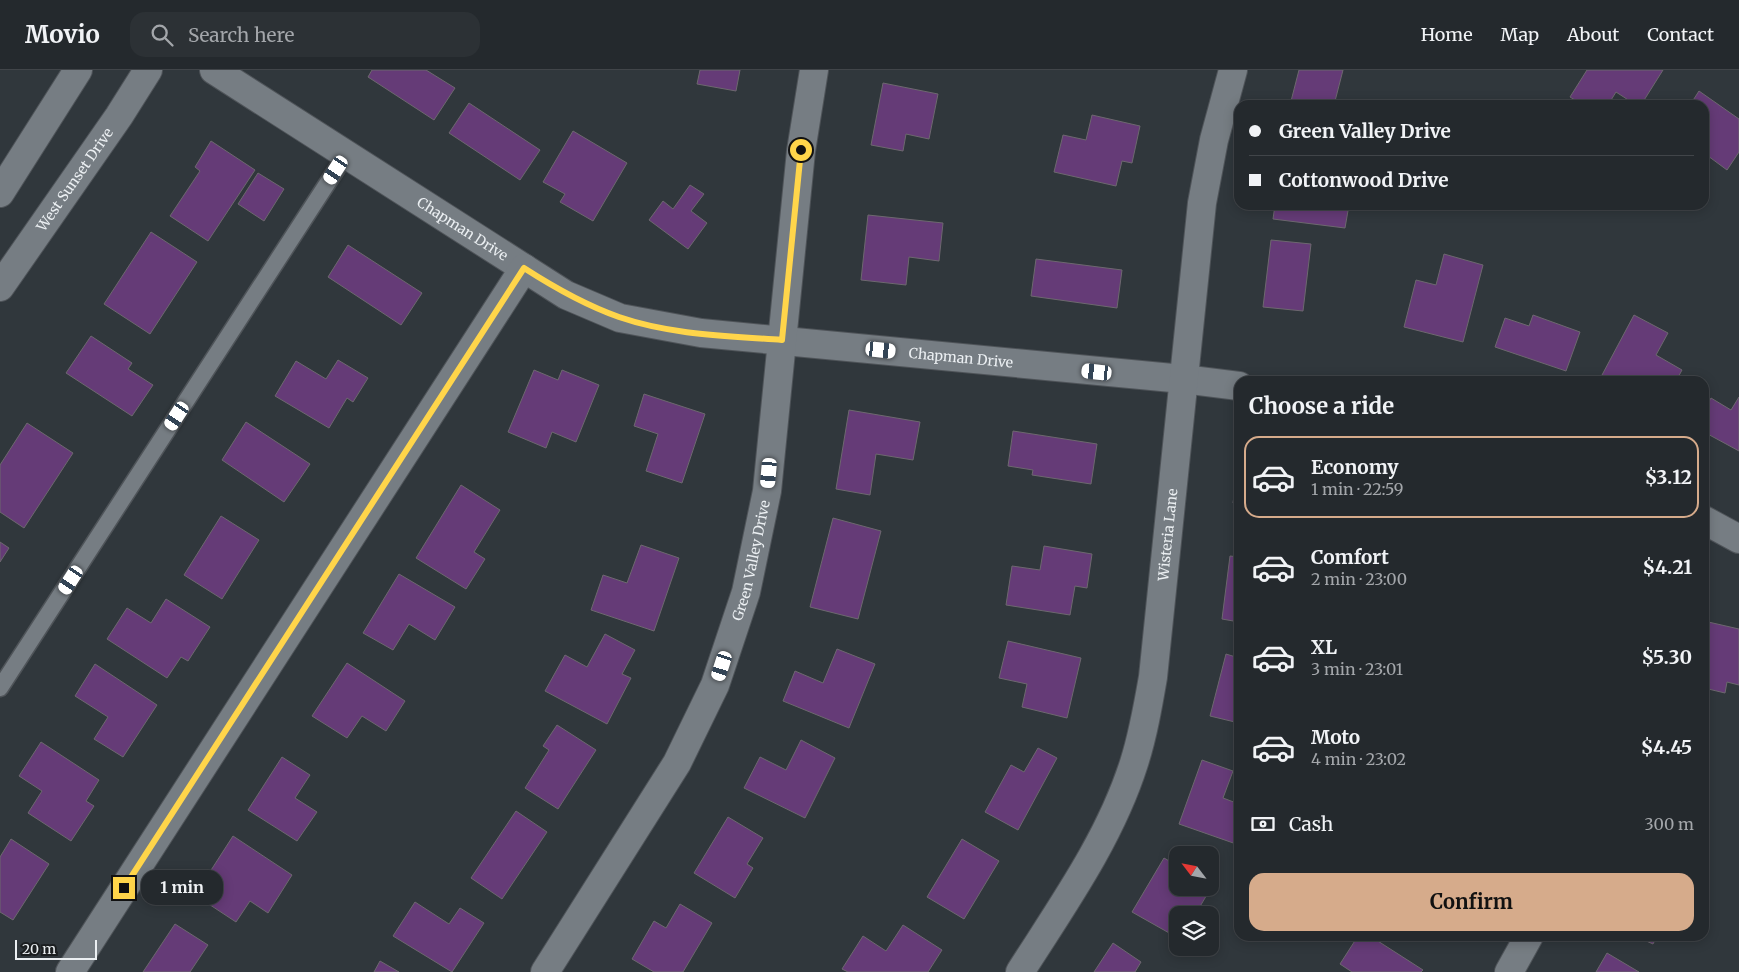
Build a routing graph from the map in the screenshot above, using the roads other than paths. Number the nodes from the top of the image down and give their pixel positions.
1 (78, 70) edge
2 (148, 70) edge
3 (214, 70) edge
4 (814, 70) edge
5 (1233, 70) edge
6 (347, 154) junction
7 (0, 193) edge
8 (524, 268) junction
9 (0, 286) edge
10 (782, 340) junction
11 (1183, 379) junction
12 (1234, 385) edge
13 (1709, 523) edge
14 (1739, 539) edge
15 (0, 688) edge
16 (1526, 941) edge
17 (70, 972) edge
18 (544, 972) edge
19 (1020, 972) edge
20 (1509, 972) edge

1 - 7 street
2 - 9 street, West Sunset Drive
3 - 6 street, Chapman Drive
4 - 10 street, Green Valley Drive
5 - 11 street, Wisteria Lane
6 - 8 street, Chapman Drive
6 - 15 lane
8 - 10 street, Chapman Drive
8 - 17 street
10 - 11 street, Chapman Drive
10 - 18 street, Green Valley Drive
11 - 12 street, Chapman Drive
11 - 19 street, Wisteria Lane
13 - 14 street
16 - 20 street

